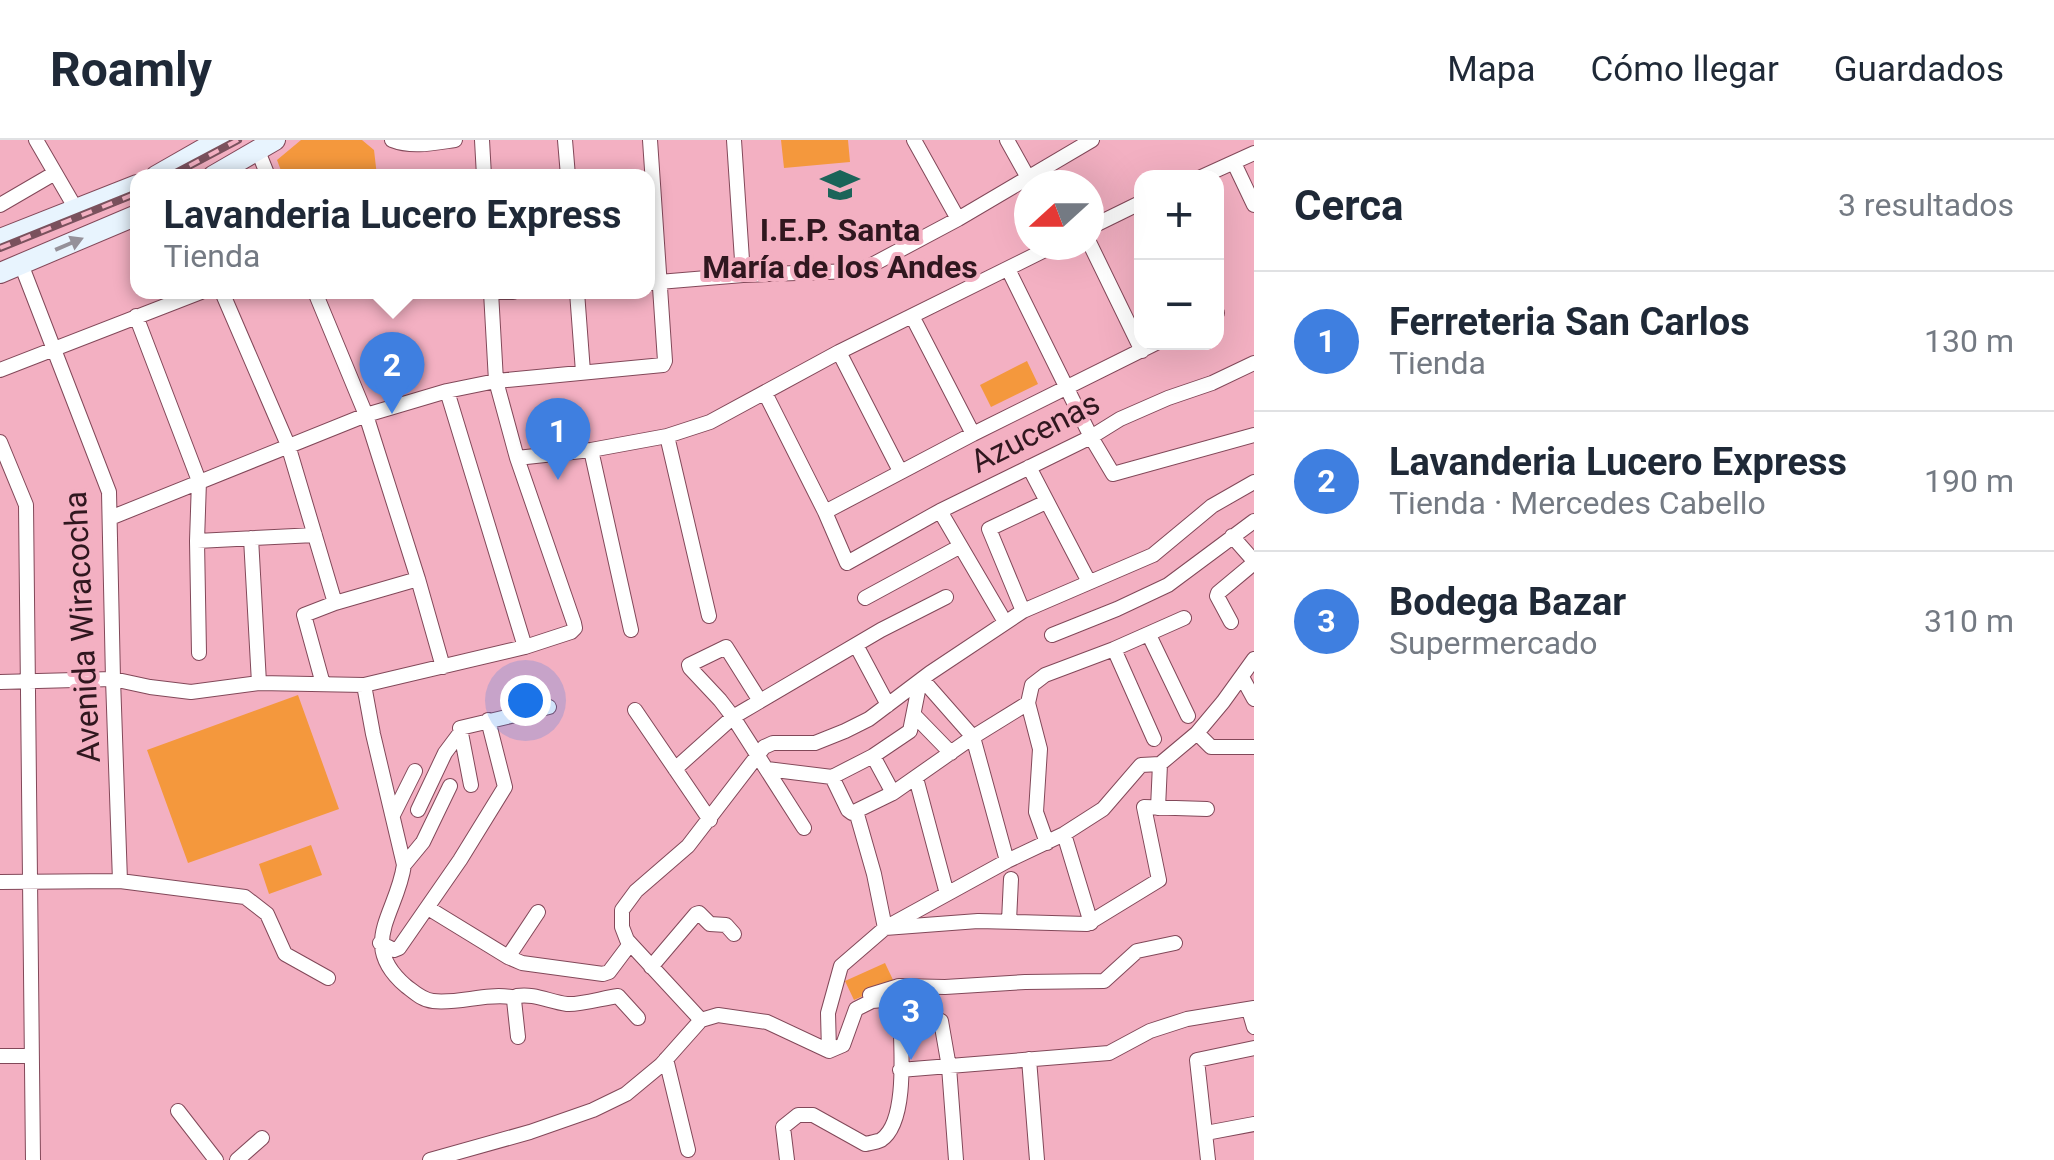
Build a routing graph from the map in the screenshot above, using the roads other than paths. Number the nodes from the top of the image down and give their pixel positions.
1 (36, 140) edge
2 (219, 140) edge
3 (456, 140) edge
4 (482, 140) edge
5 (565, 140) edge
6 (650, 140) edge
7 (734, 140) edge
8 (914, 140) edge
9 (1007, 140) edge
10 (1092, 140) edge
11 (401, 141) edge
12 (266, 146) edge
13 (1254, 154) edge
14 (1234, 163) junction
15 (168, 169) edge
16 (225, 169) edge
17 (484, 169) edge
18 (567, 169) edge
19 (651, 169) edge
20 (1024, 170) edge
21 (1038, 170) edge
22 (1218, 170) edge
23 (55, 172) junction
24 (1014, 184) edge
25 (130, 187) edge
26 (0, 205) edge
27 (1254, 205) edge
28 (1134, 206) edge
29 (76, 209) junction
30 (130, 218) edge
31 (958, 219) junction
32 (1104, 221) edge
33 (0, 239) edge
34 (1026, 260) edge
35 (1098, 260) edge
36 (22, 264) junction
37 (1008, 269) junction
38 (0, 274) edge
39 (743, 276) junction
40 (655, 282) edge
41 (655, 289) edge
42 (182, 299) edge
43 (225, 299) edge
44 (318, 299) edge
45 (491, 299) edge
46 (577, 299) edge
47 (136, 316) junction
48 (912, 316) junction
49 (1134, 334) edge
50 (54, 348) junction
51 (1142, 350) edge
52 (839, 352) junction
53 (1254, 362) edge
54 (0, 370) edge
55 (582, 372) junction
56 (496, 381) junction
57 (1066, 387) junction
58 (447, 391) junction
59 (766, 393) junction
60 (366, 415) junction
61 (973, 434) junction
62 (1254, 435) edge
63 (667, 436) junction
64 (1091, 437) junction
65 (0, 442) edge
66 (288, 445) junction
67 (591, 450) junction
68 (517, 458) junction
69 (1029, 467) junction
70 (900, 472) junction
71 (200, 481) junction
72 (1254, 482) edge
73 (1046, 502) junction
74 (940, 511) junction
75 (825, 512) junction
76 (110, 518) junction
77 (1254, 521) edge
78 (316, 535) junction
79 (1232, 536) junction
80 (251, 538) junction
81 (197, 541) junction
82 (959, 547) junction
83 (1254, 562) edge
84 (418, 579) junction
85 (1089, 582) junction
86 (946, 597) dead end
87 (865, 598) dead end
88 (335, 603) junction
89 (1022, 610) junction
90 (710, 616) dead end
91 (1184, 618) dead end
92 (1006, 622) junction
93 (1231, 622) dead end
94 (631, 630) dead end
95 (1052, 635) dead end
96 (1149, 635) junction
97 (856, 645) junction
98 (525, 647) junction
99 (1114, 650) junction
100 (200, 653) dead end
101 (1254, 659) edge
102 (443, 666) junction
103 (112, 679) junction
104 (921, 680) junction
105 (0, 682) edge
106 (29, 682) junction
107 (259, 682) junction
108 (324, 684) junction
109 (364, 685) junction
110 (1250, 688) edge
111 (760, 701) junction
112 (1028, 703) junction
113 (888, 706) junction
114 (549, 707) dead end
115 (634, 710) dead end
116 (914, 715) junction
117 (1188, 716) dead end
118 (733, 717) junction
119 (488, 720) junction
120 (460, 733) junction
121 (1198, 733) junction
122 (973, 737) junction
123 (1154, 739) dead end
124 (804, 744) junction
125 (1254, 747) edge
126 (951, 753) junction
127 (758, 755) junction
128 (872, 756) junction
129 (1160, 764) junction
130 (675, 769) junction
131 (767, 769) junction
132 (415, 770) dead end
133 (826, 776) junction
134 (916, 778) junction
135 (471, 785) dead end
136 (450, 786) dead end
137 (893, 793) junction
138 (1151, 807) junction
139 (1207, 809) dead end
140 (418, 810) dead end
141 (856, 811) junction
142 (393, 816) junction
143 (710, 820) junction
144 (804, 828) dead end
145 (1064, 834) junction
146 (1046, 843) junction
147 (1007, 862) junction
148 (404, 865) junction
149 (1011, 879) dead end
150 (120, 881) junction
151 (0, 882) edge
152 (31, 882) junction
153 (947, 894) junction
154 (428, 908) junction
155 (538, 912) dead end
156 (1009, 920) junction
157 (1091, 922) junction
158 (885, 928) junction
159 (734, 934) dead end
160 (380, 943) junction
161 (1176, 943) dead end
162 (630, 944) junction
163 (508, 957) junction
164 (651, 967) junction
165 (328, 978) dead end
166 (514, 1000) junction
167 (1251, 1009) edge
168 (856, 1010) junction
169 (638, 1018) dead end
170 (701, 1020) junction
171 (942, 1021) dead end
172 (1254, 1028) edge
173 (518, 1036) dead end
174 (1254, 1048) edge
175 (829, 1051) junction
176 (0, 1056) edge
177 (32, 1056) junction
178 (666, 1059) junction
179 (1029, 1060) junction
180 (949, 1067) junction
181 (900, 1070) junction
182 (178, 1111) dead end
183 (1254, 1124) edge
184 (1206, 1133) junction
185 (262, 1138) dead end
186 (688, 1150) dead end
187 (33, 1160) edge
188 (216, 1160) edge
189 (237, 1160) edge
190 (430, 1160) edge
191 (787, 1160) edge
192 (956, 1160) edge
193 (1038, 1160) edge
194 (1208, 1160) edge

1 - 23 street
2 - 15 street
3 - 11 street
4 - 17 street
5 - 18 street
6 - 19 street
7 - 39 street
8 - 31 street
9 - 20 street
10 - 21 street
12 - 16 street
13 - 14 street
14 - 22 street
14 - 27 street
23 - 26 street
23 - 29 street
24 - 31 street
25 - 29 street
28 - 32 street
29 - 33 street
36 -> 30 street
31 - 39 street
34 - 37 street
35 - 49 street
36 - 38 street
36 - 50 street, Avenida Wiracocha
37 - 48 street
37 - 57 street
39 - 40 street
41 - 55 street
42 - 47 street
43 - 66 street
44 - 60 street
45 - 56 street
46 - 55 street
47 - 50 street
47 - 71 street
48 - 52 street
48 - 61 street
50 - 54 street
50 - 76 street, Avenida Wiracocha
51 - 57 street
52 - 59 street
52 - 70 street
53 - 64 street, Azucenas
55 - 56 street
56 - 58 street
56 - 68 street
57 - 61 street
57 - 64 street
58 - 60 street
58 - 98 street
59 - 63 street
59 - 75 street
60 - 66 street
60 - 84 street
61 - 70 street
62 - 64 street
63 - 67 street
63 - 90 street
64 - 69 street, Azucenas
65 - 106 street
66 - 71 street
66 - 78 street
67 - 68 street
67 - 94 street
68 - 98 street
69 - 73 street
69 - 74 street, Azucenas
70 - 75 street
71 - 76 street
71 - 81 street
72 - 85 street
73 - 85 street
73 - 89 street
74 - 75 street, Azucenas
74 - 82 street
76 - 103 street, Avenida Wiracocha
77 - 79 street
78 - 80 street
78 - 88 street
79 - 83 street
79 - 95 street
80 - 81 street
80 - 107 street
81 - 100 street
82 - 87 street
82 - 92 street
83 - 93 street
84 - 88 street
84 - 102 street
85 - 89 street
86 - 97 street
88 - 108 street
89 - 92 street
91 - 96 street
92 - 104 street
96 - 99 street
96 - 117 street
97 - 111 street
97 - 113 street
98 - 102 street
99 - 112 street
99 - 123 street
101 - 110 street
102 - 109 street
103 - 106 street
103 - 107 street
103 - 150 street, Avenida Wiracocha
104 - 113 street
104 - 116 street
104 - 122 street
105 - 106 street
106 - 152 street
107 - 108 street
108 - 109 street
109 - 142 street
110 - 121 street
111 - 118 street
111 - 118 street
112 - 122 street
112 - 146 street
113 - 124 street
114 - 119 street
115 - 130 street
116 - 126 street
116 - 128 street
118 - 127 street
118 - 130 street
119 - 120 street
119 - 154 street
120 - 135 street
120 - 140 street
121 - 125 street
121 - 129 street
122 - 126 street
122 - 147 street
124 - 127 street
124 - 133 street
126 - 134 street
127 - 131 street
127 - 143 street
128 - 133 street
128 - 137 street
129 - 138 street
129 - 145 street
130 - 143 street
131 - 133 street
131 - 144 street
132 - 142 street
133 - 141 street
134 - 137 street
134 - 153 street
136 - 148 street
137 - 141 street
138 - 139 street
138 - 157 street
141 - 158 street
142 - 148 street
143 - 162 street
145 - 146 street
145 - 157 street
146 - 147 street
147 - 153 street
148 - 160 street
149 - 156 street
150 - 152 street
150 - 165 street
151 - 152 street
152 - 177 street
153 - 158 street
154 - 160 street
154 - 163 street
155 - 163 street
156 - 157 street
156 - 158 street
158 - 175 street
159 - 164 street
160 - 166 street
161 - 168 street
162 - 163 street
162 - 164 street
164 - 170 street
166 - 169 street
166 - 173 street
167 - 172 street
167 - 179 street
168 - 175 street
168 - 181 street
170 - 175 street
170 - 178 street
171 - 180 street
174 - 184 street
176 - 177 street
177 - 187 street
178 - 186 street
178 - 190 street
179 - 180 street
179 - 193 street
180 - 181 street
180 - 192 street
181 - 191 street
182 - 188 street
183 - 184 street
184 - 194 street
185 - 189 street

